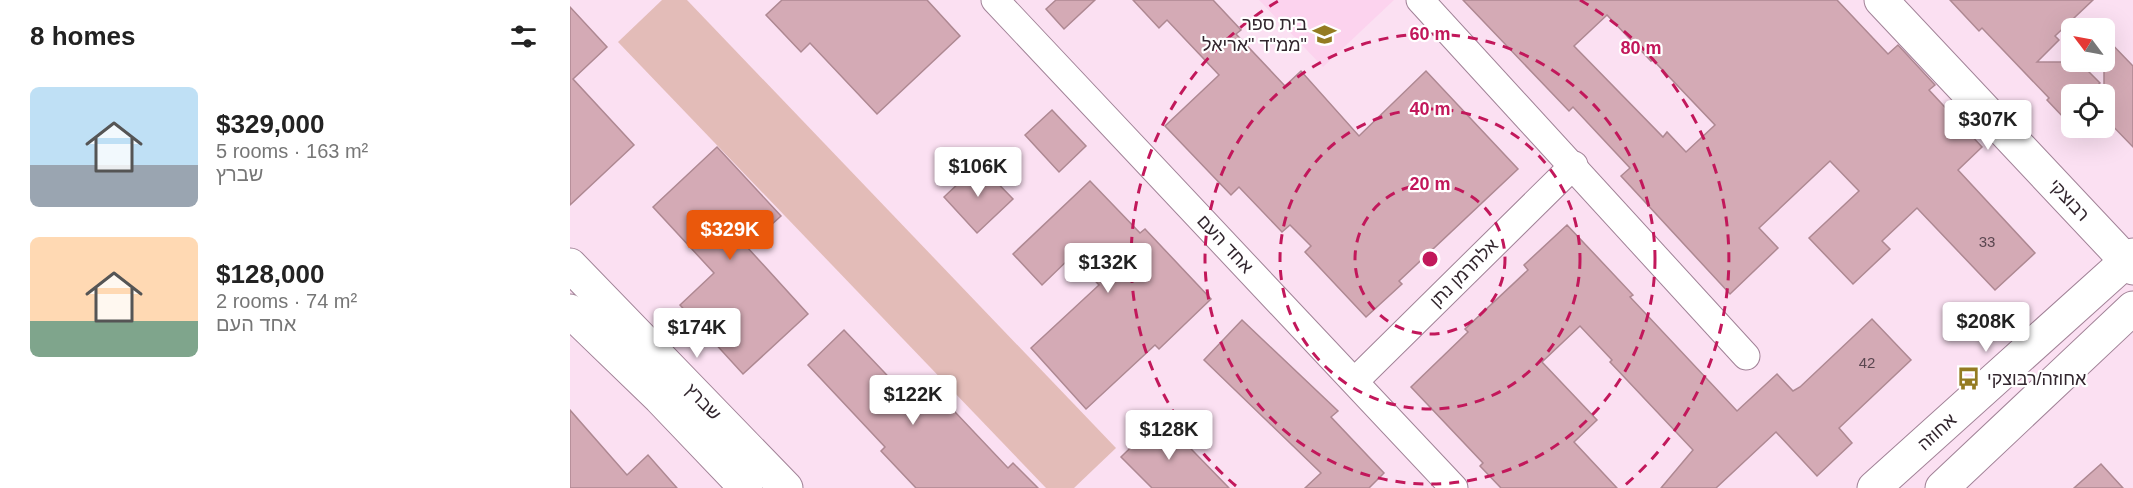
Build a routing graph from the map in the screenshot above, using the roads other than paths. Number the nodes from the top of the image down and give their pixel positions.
1 (995, 0) edge
2 (1420, 0) edge
3 (1881, 0) edge
4 (1574, 165) junction
5 (2131, 262) edge
6 (570, 265) edge
7 (2133, 308) edge
8 (570, 311) edge
9 (1746, 356) dead end
10 (1355, 381) junction
11 (1442, 484) edge
12 (746, 488) edge
13 (786, 488) edge
14 (1874, 488) edge
15 (1942, 488) edge

1 - 10 street, אחד העם
2 - 4 street
3 - 5 street, רבוצקי
4 - 9 street
4 - 10 street, אלתרמן נתן
5 - 14 street, אחוזה
6 - 13 street, שברץ
7 - 15 street
8 - 12 street, שברץ
10 - 11 street, אחד העם

